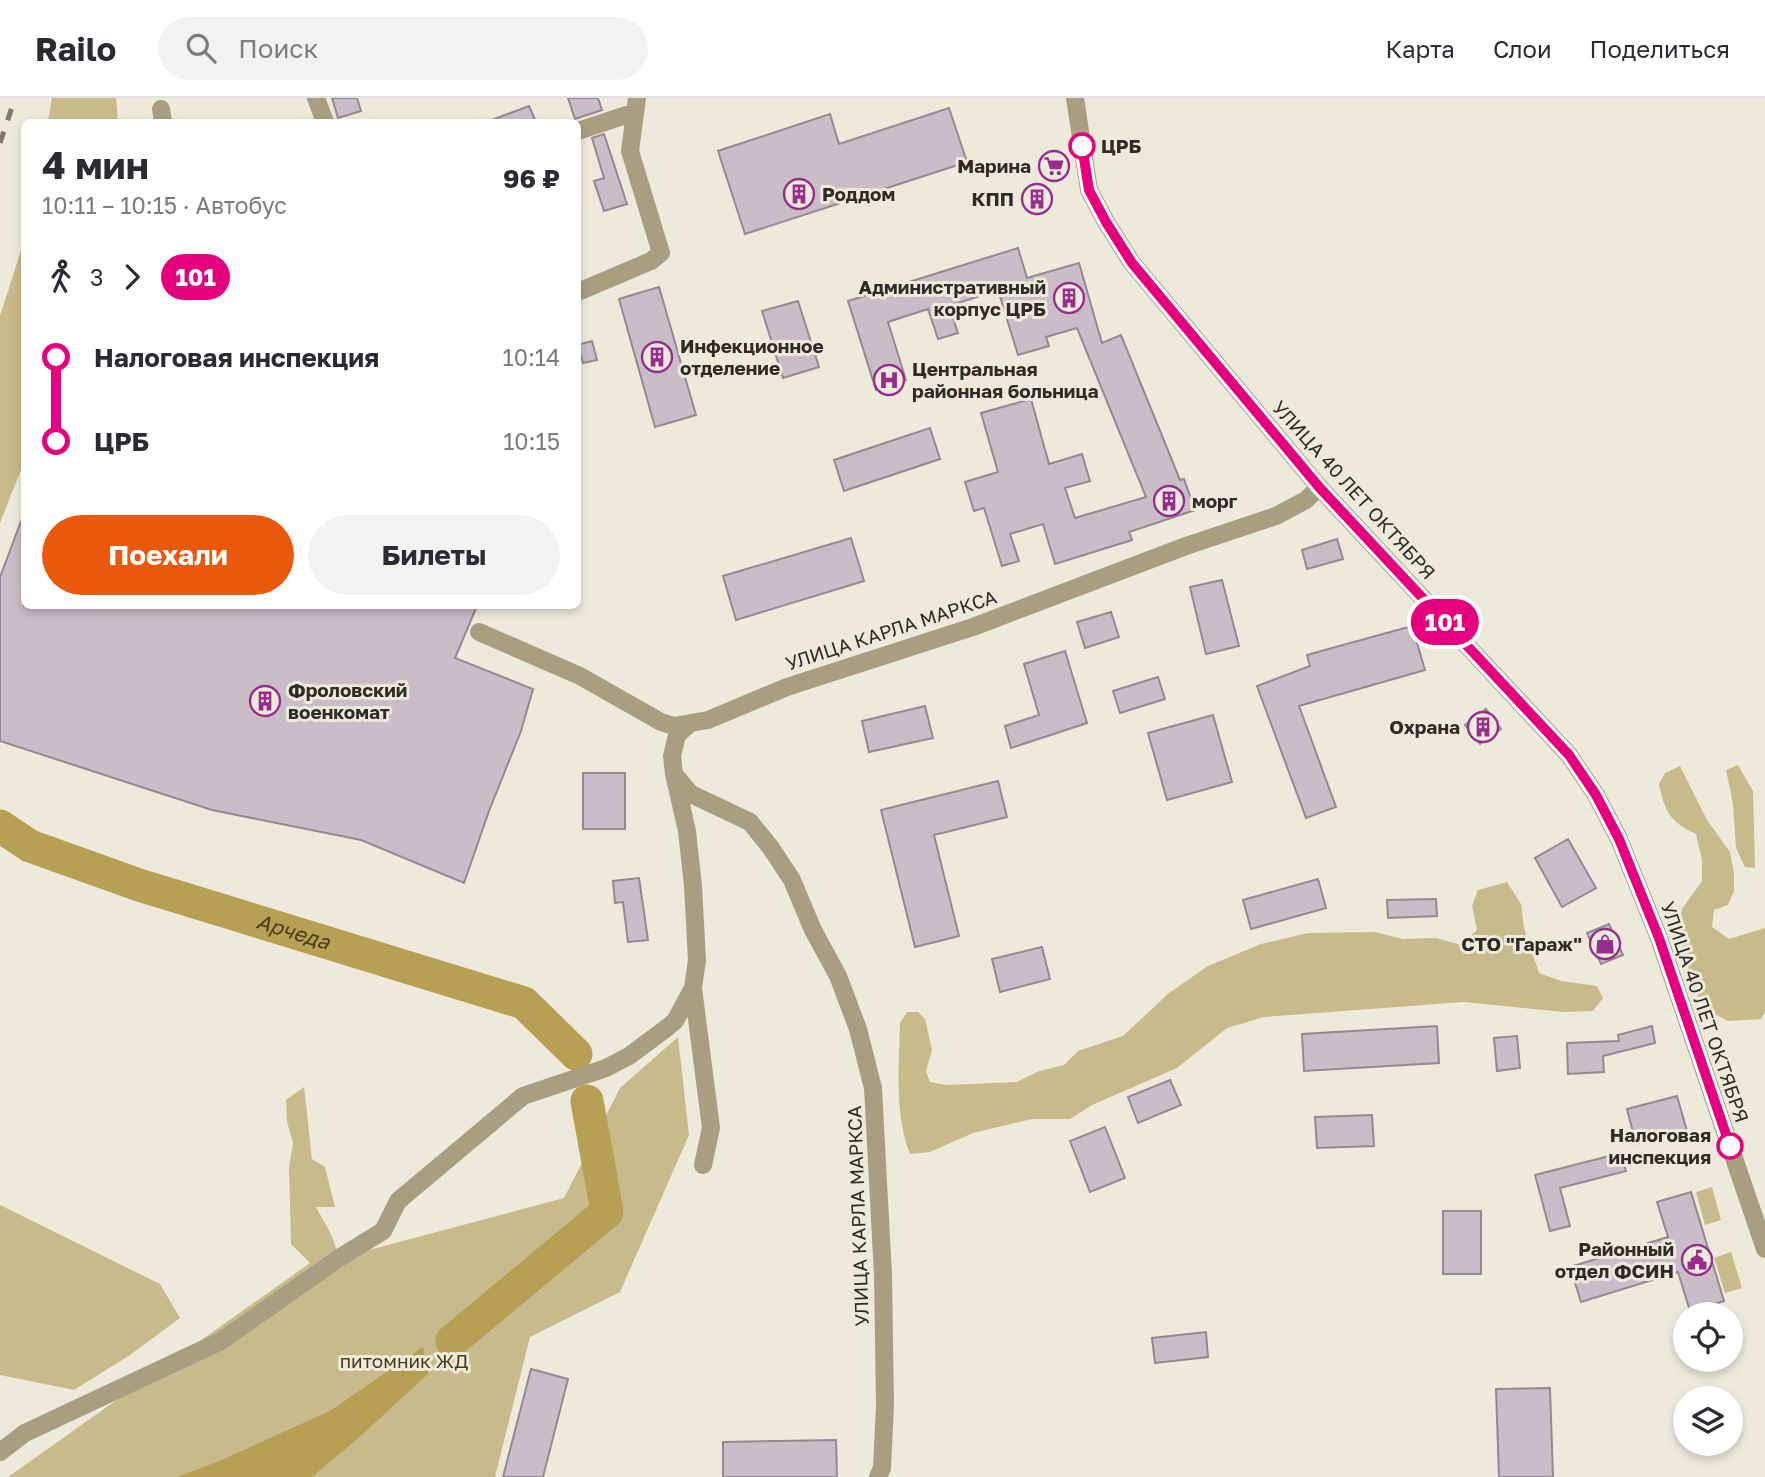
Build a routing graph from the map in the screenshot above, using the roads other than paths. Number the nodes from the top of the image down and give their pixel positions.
1 (316, 98) edge
2 (1075, 98) edge
3 (636, 105) edge
4 (324, 119) edge
5 (581, 130) edge
6 (581, 291) edge
7 (1319, 487) junction
8 (480, 632) dead end
9 (688, 725) junction
10 (674, 774) junction
11 (693, 988) junction
12 (703, 1166) dead end
13 (1765, 1249) edge
14 (0, 1452) edge
15 (878, 1477) edge

1 - 4 street
2 - 7 street, УЛИЦА 40 ЛЕТ ОКТЯБРЯ
3 - 5 street
3 - 6 street
7 - 9 street, УЛИЦА КАРЛА МАРКСА
7 - 13 street, УЛИЦА 40 ЛЕТ ОКТЯБРЯ
8 - 9 street, УЛИЦА КАРЛА МАРКСА
9 - 10 street
10 - 11 street
10 - 15 street, УЛИЦА КАРЛА МАРКСА
11 - 12 street
11 - 14 street

